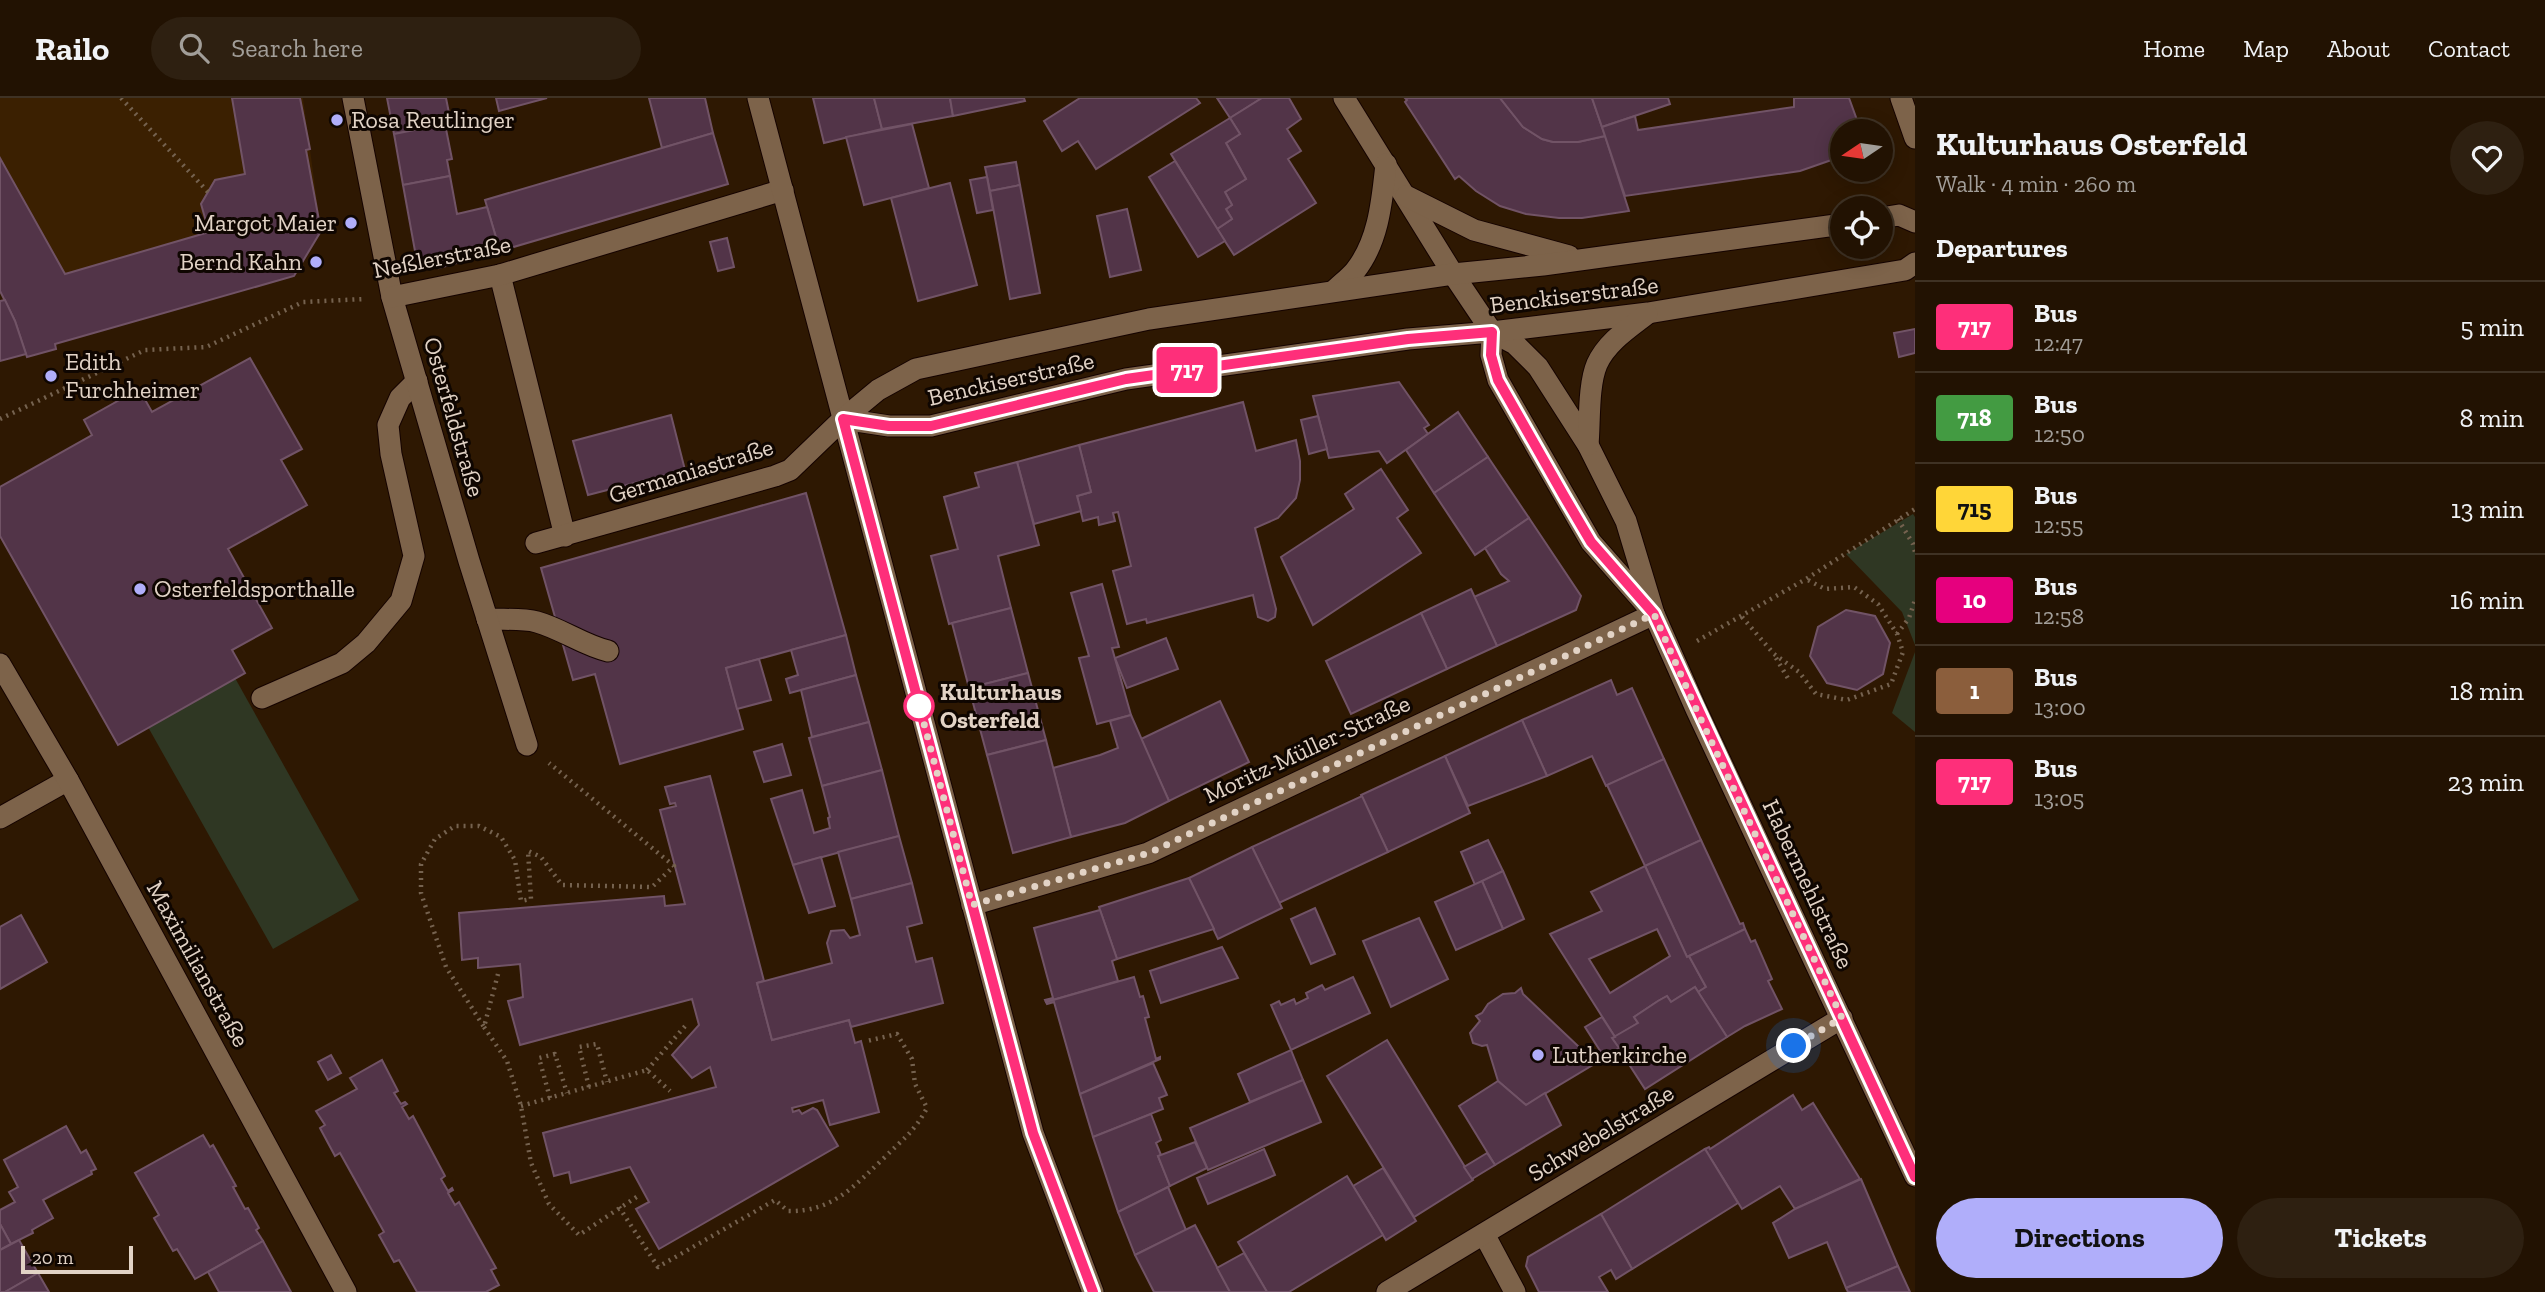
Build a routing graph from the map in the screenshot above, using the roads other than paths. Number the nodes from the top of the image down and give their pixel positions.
1 (353, 98) edge
2 (758, 98) edge
3 (1344, 98) edge
4 (1901, 98) edge
5 (1915, 138) edge
6 (1386, 164) junction
7 (783, 190) junction
8 (1405, 196) junction
9 (1893, 216) edge
10 (1915, 222) edge
11 (1830, 226) edge
12 (1581, 259) junction
13 (1915, 263) edge
14 (1453, 274) junction
15 (500, 275) junction
16 (1335, 290) junction
17 (392, 298) junction
18 (1648, 313) junction
19 (1492, 332) junction
20 (417, 381) junction
21 (843, 419) junction
22 (1588, 445) junction
23 (565, 536) junction
24 (536, 543) dead end
25 (1654, 614) junction
26 (487, 619) junction
27 (608, 651) dead end
28 (0, 664) edge
29 (262, 698) dead end
30 (527, 745) road end
31 (68, 780) junction
32 (0, 818) edge
33 (972, 905) junction
34 (1842, 1018) junction
35 (1915, 1177) edge
36 (1484, 1234) junction
37 (346, 1292) edge
38 (1093, 1292) edge
39 (1387, 1292) edge
40 (1515, 1292) edge

1 - 17 street, Osterfeldstraße
2 - 7 street
3 - 6 street, Habermehlstraße
4 - 5 street
6 - 8 street, Habermehlstraße
6 - 16 street
7 - 15 street, Neßlerstraße
7 - 21 street
8 - 12 street
8 - 14 street, Habermehlstraße
9 - 10 street
11 - 12 street, Benckiserstraße
12 - 14 street, Benckiserstraße
13 - 18 street, Benckiserstraße
14 - 16 street, Benckiserstraße
14 - 19 street, Habermehlstraße
15 - 17 street, Neßlerstraße
15 - 23 street
16 - 21 street, Benckiserstraße
17 - 20 street, Osterfeldstraße
18 - 19 street, Benckiserstraße
18 - 22 street
19 - 21 street, Benckiserstraße
19 - 22 street, Habermehlstraße
19 - 25 street, Habermehlstraße
20 - 26 street, Osterfeldstraße
20 - 29 street
21 - 23 street, Germaniastraße
21 - 33 street
22 - 25 street, Habermehlstraße
23 - 24 street, Germaniastraße
25 - 33 street, Moritz-Müller-Straße
25 - 34 street, Habermehlstraße
26 - 27 street
26 - 30 street, Osterfeldstraße
28 - 31 street, Maximilianstraße
31 - 32 street
31 - 37 street, Maximilianstraße
33 - 38 street
34 - 35 street, Habermehlstraße
34 - 36 street, Schwebelstraße
36 - 39 street, Schwebelstraße
36 - 40 street

